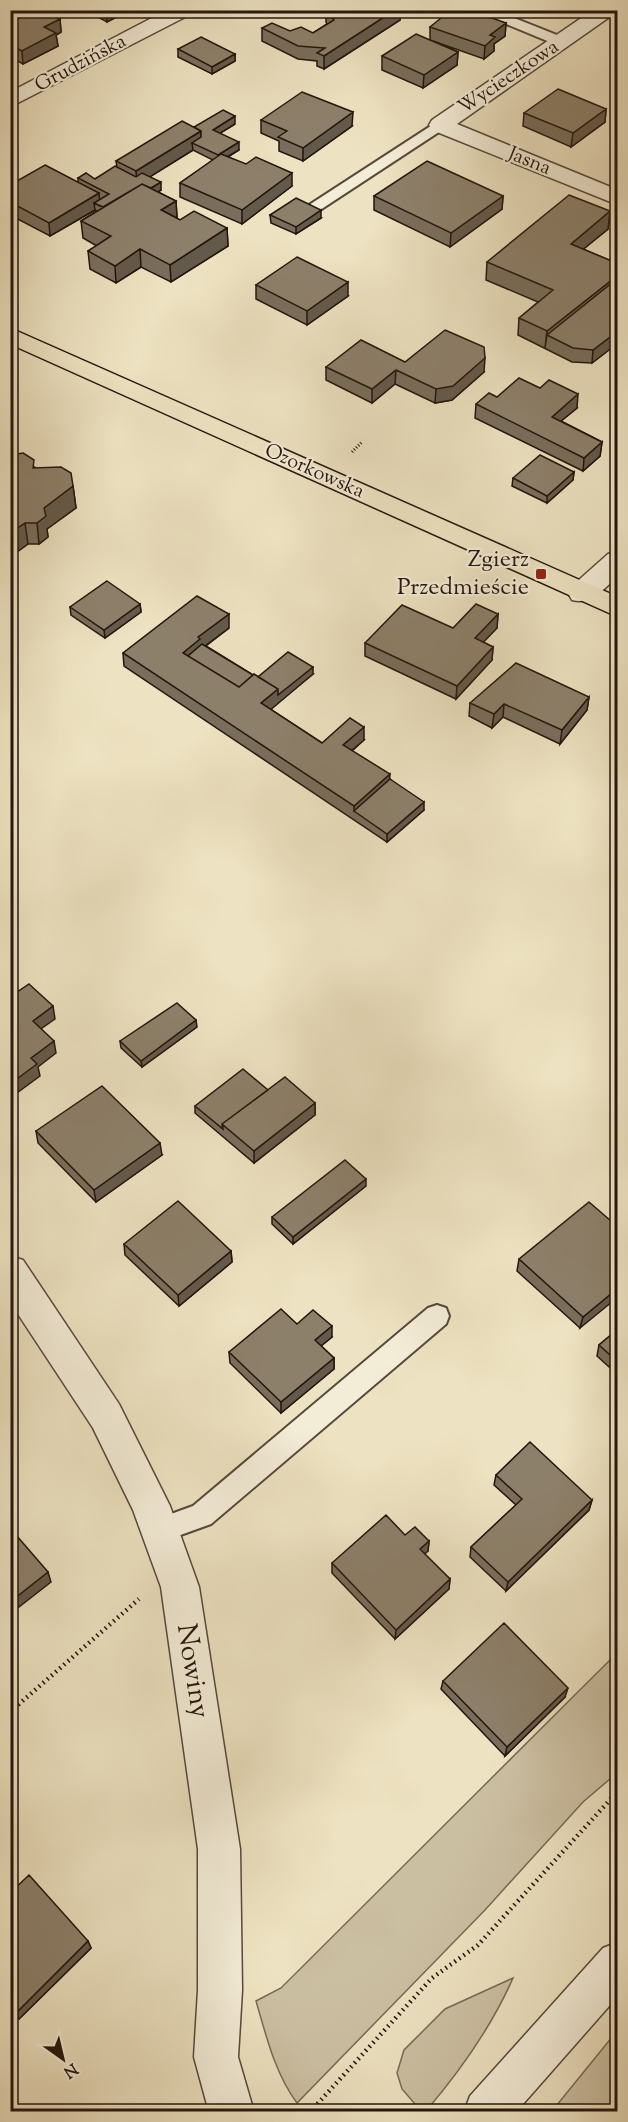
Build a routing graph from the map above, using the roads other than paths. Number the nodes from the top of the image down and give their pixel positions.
1 (184, 10) edge
2 (608, 10) edge
3 (482, 11) edge
4 (562, 42) junction
5 (10, 101) edge
6 (440, 125) junction
7 (618, 198) edge
8 (314, 207) edge
9 (10, 334) edge
10 (618, 560) edge
11 (582, 593) junction
12 (618, 608) edge
13 (10, 1271) edge
14 (437, 1316) dead end
15 (161, 1530) junction
16 (618, 1963) edge
17 (232, 2112) edge
18 (486, 2112) edge

1 - 5 street, Grudzińska
2 - 4 street, Wycieczkowa
3 - 4 lane
4 - 6 street, Wycieczkowa
6 - 7 street, Jasna
6 - 8 lane
9 - 11 main road, Ozorkowska
10 - 11 street
11 - 12 main road, Ozorkowska
13 - 15 street, Nowiny
14 - 15 lane
15 - 17 street, Nowiny
16 - 18 street

